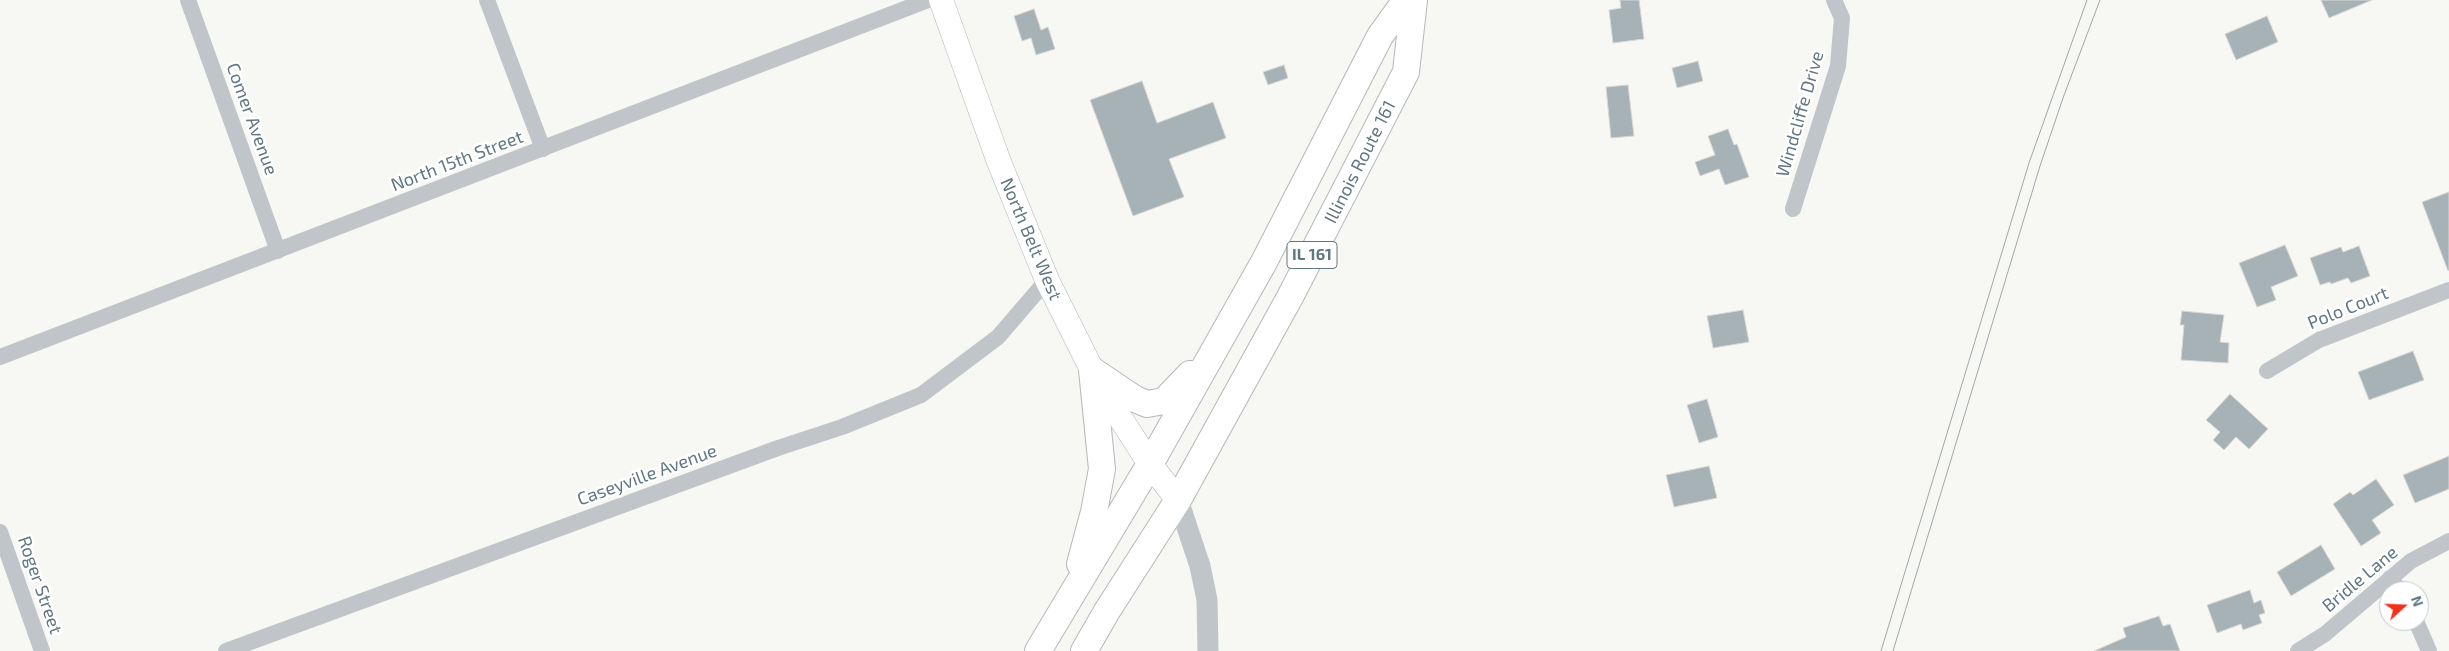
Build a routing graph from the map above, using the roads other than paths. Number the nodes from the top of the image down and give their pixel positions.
1 (188, 0) edge
2 (487, 0) edge
3 (928, 0) edge
4 (941, 0) edge
5 (1406, 0) edge
6 (1414, 0) edge
7 (1834, 0) edge
8 (543, 149) junction
9 (1794, 209) dead end
10 (278, 251) junction
11 (1047, 280) junction
12 (2449, 290) edge
13 (1217, 346) junction
14 (0, 357) edge
15 (1092, 370) junction
16 (2267, 370) dead end
17 (1150, 464) junction
18 (1178, 500) junction
19 (0, 532) edge
20 (2449, 541) edge
21 (2397, 581) edge
22 (1072, 594) junction
23 (2379, 595) edge
24 (2420, 631) edge
25 (42, 651) edge
26 (226, 651) edge
27 (1038, 651) edge
28 (1084, 651) edge
29 (1208, 651) edge
30 (2298, 651) edge
31 (2429, 651) edge

1 - 10 street, Comer Avenue
2 - 8 street
3 - 8 street, North 15th Street
4 - 11 main road, North Belt West
5 - 13 main road, IL 161
6 - 18 main road, Illinois Route 161 / IL 161
7 - 9 street, Windcliffe Drive
8 - 10 street, North 15th Street
10 - 14 street, North 15th Street
11 - 15 main road, North Belt West
11 - 26 street, Caseyville Avenue
12 - 16 street, Polo Court
13 - 15 main road
13 - 17 main road, IL 161
15 - 17 main road, North Belt West
15 - 22 main road
17 - 18 main road, North Belt West
17 - 22 main road, IL 161
18 - 28 main road, IL 161
18 - 29 street
19 - 25 street, Roger Street
20 - 21 street, Bridle Lane
22 - 27 main road, IL 161
23 - 30 street, Bridle Lane
24 - 31 street

